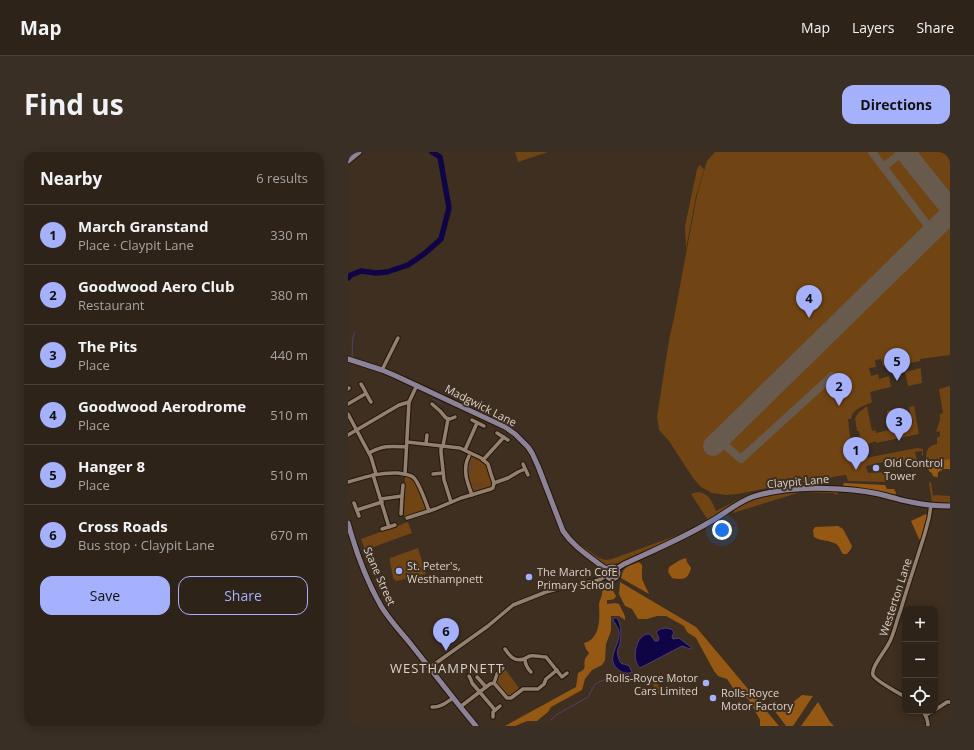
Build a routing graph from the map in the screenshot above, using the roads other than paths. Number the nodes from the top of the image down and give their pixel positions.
1 (359, 152) edge
2 (348, 162) edge
3 (398, 338) dead end
4 (348, 359) edge
5 (382, 370) junction
6 (361, 384) dead end
7 (417, 385) junction
8 (365, 394) junction
9 (371, 402) dead end
10 (409, 402) junction
11 (348, 404) edge
12 (432, 404) dead end
13 (348, 414) edge
14 (455, 416) dead end
15 (448, 419) junction
16 (472, 420) dead end
17 (477, 423) junction
18 (484, 426) dead end
19 (357, 430) junction
20 (498, 433) dead end
21 (348, 435) edge
22 (427, 435) dead end
23 (504, 437) junction
24 (508, 440) dead end
25 (407, 442) junction
26 (426, 444) junction
27 (443, 446) junction
28 (406, 447) junction
29 (465, 450) junction
30 (370, 453) junction
31 (469, 456) dead end
32 (483, 460) junction
33 (524, 464) dead end
34 (526, 468) junction
35 (443, 473) junction
36 (404, 474) junction
37 (433, 474) dead end
38 (375, 475) junction
39 (528, 475) dead end
40 (348, 482) edge
41 (494, 483) junction
42 (403, 485) dead end
43 (472, 495) junction
44 (402, 496) junction
45 (381, 501) junction
46 (451, 502) junction
47 (354, 503) dead end
48 (931, 505) junction
49 (950, 506) edge
50 (357, 510) junction
51 (429, 511) junction
52 (401, 514) dead end
53 (359, 516) dead end
54 (407, 518) dead end
55 (348, 523) edge
56 (395, 525) dead end
57 (389, 527) junction
58 (382, 530) dead end
59 (616, 569) junction
60 (606, 572) junction
61 (505, 649) dead end
62 (525, 659) junction
63 (429, 668) junction
64 (503, 668) dead end
65 (557, 670) junction
66 (531, 672) dead end
67 (567, 673) dead end
68 (469, 676) dead end
69 (477, 676) dead end
70 (494, 683) junction
71 (486, 687) junction
72 (480, 692) junction
73 (902, 695) edge
74 (453, 698) junction
75 (950, 702) edge
76 (500, 706) dead end
77 (460, 707) junction
78 (432, 708) dead end
79 (938, 708) edge
80 (495, 710) junction
81 (926, 715) edge
82 (493, 717) dead end
83 (476, 726) edge
84 (928, 726) edge

1 - 2 street
3 - 5 street
4 - 5 street, Madgwick Lane
5 - 7 street, Madgwick Lane
6 - 8 street
7 - 10 street
7 - 60 street, Madgwick Lane
8 - 9 street
8 - 11 street
10 - 19 street
10 - 25 street
12 - 15 street
13 - 19 street
14 - 15 street
15 - 27 street
16 - 17 street
17 - 18 street
17 - 29 street
19 - 21 street
19 - 30 street
20 - 23 street
22 - 26 street
23 - 24 street
23 - 32 street
25 - 26 street
25 - 28 street
26 - 27 street
27 - 29 street
27 - 35 street
28 - 30 street
28 - 36 street
29 - 32 street
30 - 38 street
31 - 43 street
32 - 41 street
33 - 34 street
34 - 39 street
34 - 41 street
35 - 37 street
35 - 46 street
36 - 38 street
36 - 51 street
38 - 40 street
38 - 45 street
41 - 43 street
42 - 44 street
43 - 46 street
44 - 45 street
44 - 52 street
45 - 50 street
45 - 57 street
46 - 51 street
47 - 50 street
48 - 49 street, Claypit Lane
48 - 59 street, Claypit Lane
48 - 73 street, Westerton Lane
50 - 53 street
51 - 54 street
55 - 63 street, Stane Street
56 - 57 street
57 - 58 street
59 - 60 street
59 - 60 street
60 - 63 street
61 - 62 street
62 - 65 street
62 - 66 street
63 - 74 street, Stane Street
64 - 70 street
65 - 67 street
65 - 70 street
68 - 72 street
69 - 71 street
70 - 71 street
71 - 72 street
72 - 77 street
72 - 80 street
74 - 77 street, Stane Street
74 - 78 street
75 - 79 street
76 - 80 street
77 - 83 street, Stane Street
80 - 82 street
81 - 84 street

